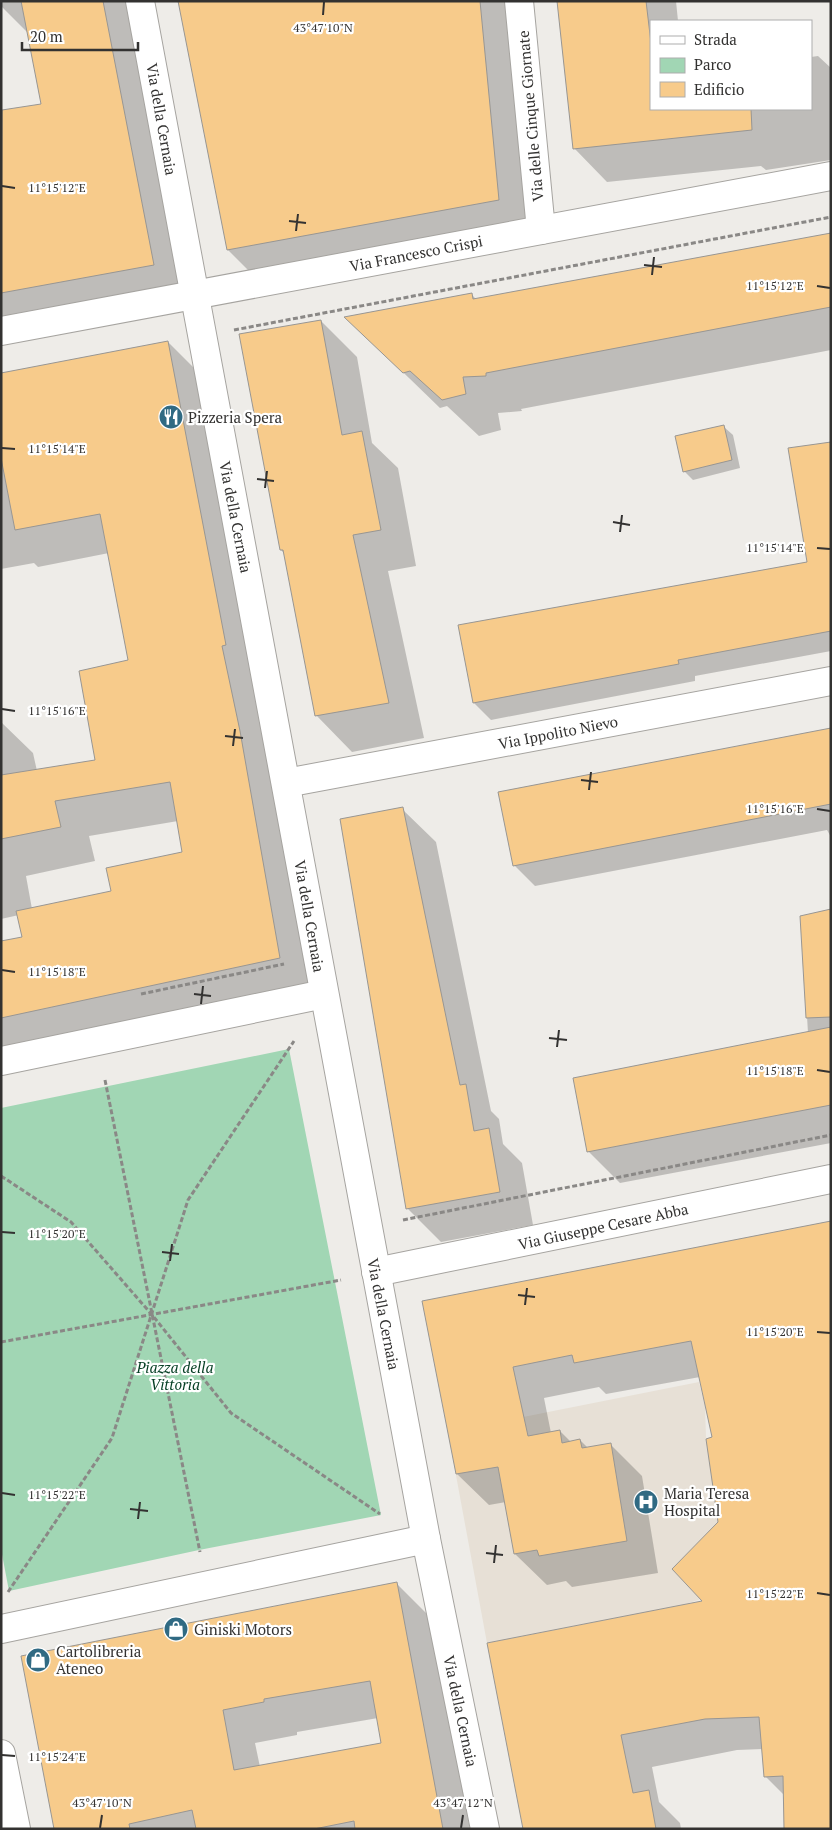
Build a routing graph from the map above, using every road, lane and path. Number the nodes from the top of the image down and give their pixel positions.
1 (140, 1) edge
2 (519, 1) edge
3 (831, 176) edge
4 (831, 217) edge
5 (540, 230) junction
6 (193, 295) junction
7 (236, 330) dead end
8 (1, 331) edge
9 (831, 681) edge
10 (286, 783) junction
11 (324, 994) junction
12 (294, 1041) dead end
13 (1, 1061) edge
14 (105, 1080) dead end
15 (831, 1135) edge
16 (1, 1176) edge
17 (831, 1179) edge
18 (403, 1221) dead end
19 (376, 1272) junction
20 (341, 1280) dead end
21 (153, 1316) junction
22 (1, 1342) edge
23 (382, 1515) dead end
24 (426, 1539) junction
25 (200, 1555) dead end
26 (4, 1597) dead end
27 (1, 1629) edge
28 (1, 1754) edge
29 (16, 1829) edge
30 (485, 1829) edge

1 - 6 street, Via della Cernaia
2 - 5 street, Via delle Cinque Giornate
3 - 5 street, Via Francesco Crispi
4 - 7 path
5 - 6 street, Via Francesco Crispi
6 - 8 street, Via Francesco Crispi
6 - 10 street, Via della Cernaia
9 - 10 street, Via Ippolito Nievo
10 - 11 street, Via della Cernaia
11 - 13 street
11 - 19 street, Via della Cernaia
12 - 21 path
14 - 21 path
15 - 18 path
16 - 21 path
17 - 19 street, Via Giuseppe Cesare Abba
19 - 24 street, Via della Cernaia
20 - 21 path
21 - 22 path
21 - 23 path
21 - 25 path
21 - 26 path
24 - 27 street
24 - 30 street, Via della Cernaia
28 - 29 street

